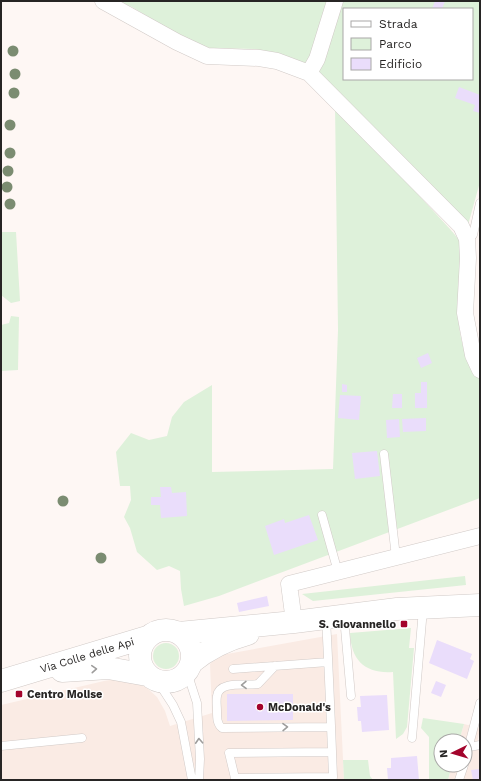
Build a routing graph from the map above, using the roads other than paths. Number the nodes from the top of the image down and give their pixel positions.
1 (103, 1) edge
2 (335, 1) edge
3 (309, 73) junction
4 (480, 203) edge
5 (466, 239) junction
6 (480, 370) edge
7 (384, 454) dead end
8 (322, 515) dead end
9 (480, 536) edge
10 (396, 557) junction
11 (338, 572) junction
12 (480, 604) edge
13 (423, 608) junction
14 (335, 617) junction
15 (294, 622) junction
16 (179, 632) junction
17 (147, 637) junction
18 (328, 662) junction
19 (275, 666) junction
20 (189, 668) junction
21 (233, 669) dead end
22 (27, 674) junction
23 (153, 678) junction
24 (1, 681) edge
25 (351, 696) dead end
26 (480, 703) edge
27 (331, 727) junction
28 (472, 733) edge
29 (82, 738) dead end
30 (412, 738) dead end
31 (1, 746) edge
32 (332, 752) junction
33 (192, 780) edge
34 (199, 780) edge

1 - 3 street
2 - 3 street
3 - 5 street
4 - 5 lane
5 - 6 street
7 - 10 lane
8 - 11 lane
9 - 10 street
10 - 11 street
11 - 15 street
12 - 13 main road
13 - 14 main road
13 - 30 lane
14 - 15 main road
14 - 18 lane
14 - 25 lane
15 - 16 main road
15 - 20 main road
16 - 17 main road
16 - 20 main road
17 - 22 main road, Via Colle delle Api
17 - 23 main road
18 - 19 lane
18 - 27 lane
19 - 21 lane
19 -> 27 lane
20 - 23 main road
34 -> 20 lane
22 -> 23 main road, Via Colle delle Api
22 - 24 main road, Via Colle delle Api
23 - 33 lane
26 - 28 lane
27 - 32 lane
29 - 31 lane
32 - 32 lane

